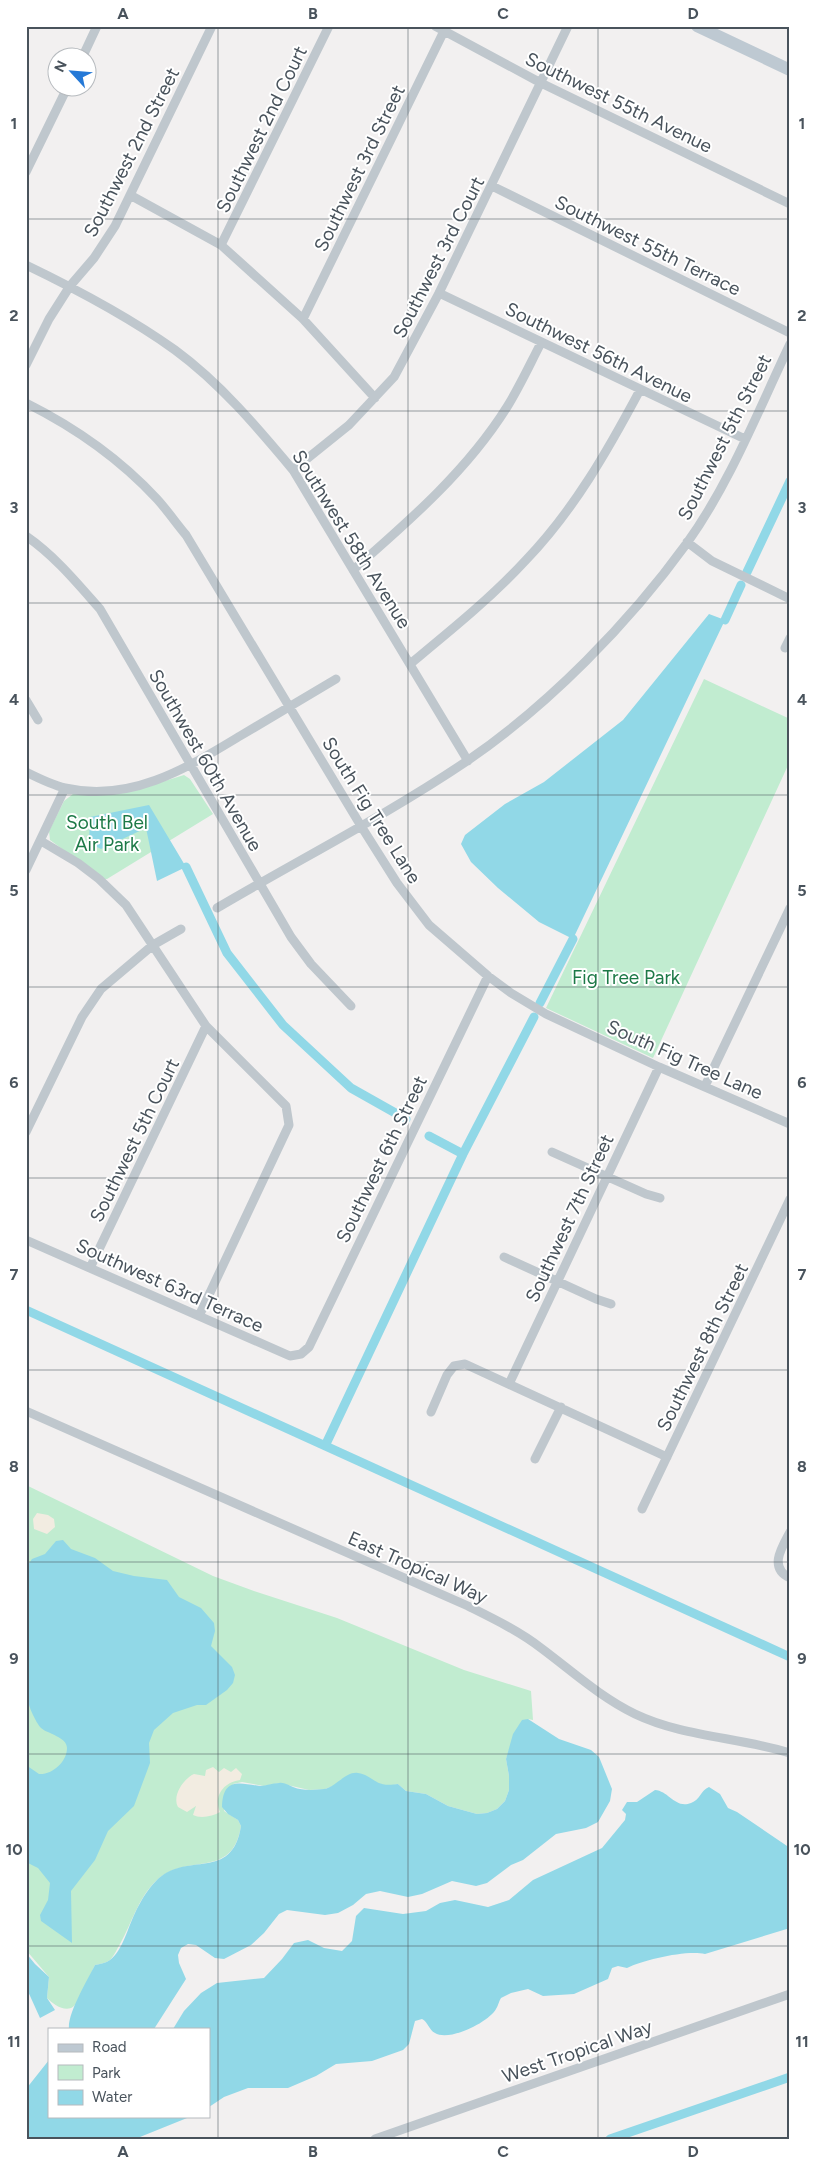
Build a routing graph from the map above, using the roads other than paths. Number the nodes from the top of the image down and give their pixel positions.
1 (97, 26) edge
2 (212, 26) edge
3 (329, 26) edge
4 (435, 26) edge
5 (568, 26) edge
6 (697, 26) edge
7 (444, 31) junction
8 (87, 48) edge
9 (790, 70) edge
10 (541, 83) junction
11 (62, 98) edge
12 (26, 172) edge
13 (492, 186) junction
14 (130, 195) junction
15 (790, 204) edge
16 (221, 245) junction
17 (26, 266) edge
18 (70, 286) junction
19 (439, 293) junction
20 (303, 319) junction
21 (790, 333) edge
22 (541, 343) junction
23 (790, 344) edge
24 (26, 365) edge
25 (640, 390) junction
26 (375, 398) junction
27 (26, 403) edge
28 (745, 440) junction
29 (293, 470) junction
30 (26, 536) edge
31 (687, 542) junction
32 (352, 570) junction
33 (790, 599) edge
34 (790, 638) edge
35 (785, 648) dead end
36 (410, 664) junction
37 (336, 679) dead end
38 (26, 700) edge
39 (288, 707) junction
40 (38, 720) dead end
41 (468, 761) junction
42 (190, 766) junction
43 (26, 772) edge
44 (65, 788) junction
45 (361, 826) junction
46 (41, 841) junction
47 (26, 870) edge
48 (258, 884) junction
49 (217, 908) dead end
50 (790, 908) edge
51 (181, 929) dead end
52 (153, 945) junction
53 (488, 976) junction
54 (351, 1006) dead end
55 (206, 1026) junction
56 (659, 1067) junction
57 (705, 1086) junction
58 (790, 1124) edge
59 (26, 1132) edge
60 (552, 1152) dead end
61 (607, 1176) junction
62 (660, 1198) dead end
63 (790, 1199) edge
64 (26, 1240) edge
65 (504, 1257) dead end
66 (90, 1268) junction
67 (557, 1282) junction
68 (611, 1304) dead end
69 (199, 1316) junction
70 (301, 1354) joint
71 (509, 1384) junction
72 (561, 1407) junction
73 (26, 1411) edge
74 (431, 1412) dead end
75 (667, 1457) junction
76 (535, 1460) dead end
77 (642, 1509) dead end
78 (790, 1532) edge
79 (790, 1578) edge
80 (790, 1753) edge
81 (790, 1994) edge
82 (375, 2139) edge

1 - 8 street
2 - 14 street, Southwest 2nd Street
3 - 16 street, Southwest 2nd Court
4 - 7 street, Southwest 55th Avenue
5 - 10 street, Southwest 3rd Court
6 - 9 street
7 - 10 street, Southwest 55th Avenue
7 - 20 street, Southwest 3rd Street
10 - 13 street, Southwest 3rd Court
10 - 15 street, Southwest 55th Avenue
11 - 12 street
13 - 19 street, Southwest 3rd Court
13 - 21 street, Southwest 55th Terrace
14 - 16 street
14 - 18 street, Southwest 2nd Street
16 - 20 street
17 - 18 street, Southwest 58th Avenue
18 - 24 street, Southwest 2nd Street
18 - 29 street, Southwest 58th Avenue
19 - 22 street, Southwest 56th Avenue
19 - 26 street, Southwest 3rd Court
20 - 26 street
22 - 25 street, Southwest 56th Avenue
22 - 32 street
23 - 28 street, Southwest 5th Street
25 - 28 street, Southwest 56th Avenue
25 - 36 street
26 - 29 street, Southwest 3rd Court
27 - 39 street, South Fig Tree Lane
28 - 31 street, Southwest 5th Street
29 - 32 street, Southwest 58th Avenue
30 - 42 street, Southwest 60th Avenue
31 - 33 street
31 - 41 street, Southwest 5th Street
32 - 36 street, Southwest 58th Avenue
34 - 35 street
36 - 41 street, Southwest 58th Avenue
37 - 39 street
38 - 40 street
39 - 42 street
39 - 45 street, South Fig Tree Lane
41 - 45 street, Southwest 5th Street
42 - 44 street
42 - 48 street, Southwest 60th Avenue
43 - 44 street
44 - 46 street
45 - 48 street, Southwest 5th Street
45 - 53 street, South Fig Tree Lane
46 - 47 street
46 - 52 street
48 - 49 street, Southwest 5th Street
48 - 54 street, Southwest 60th Avenue
50 - 57 street
51 - 52 street
52 - 55 street
52 - 59 street
53 - 56 street, South Fig Tree Lane
53 - 70 street, Southwest 6th Street
55 - 66 street, Southwest 5th Court
55 - 69 street
56 - 57 street, South Fig Tree Lane
56 - 61 street, Southwest 7th Street
57 - 58 street, South Fig Tree Lane
60 - 61 street
61 - 62 street
61 - 67 street, Southwest 7th Street
63 - 75 street, Southwest 8th Street
64 - 66 street, Southwest 63rd Terrace
65 - 67 street
66 - 69 street, Southwest 63rd Terrace
67 - 68 street
67 - 71 street, Southwest 7th Street
69 - 70 street, Southwest 63rd Terrace
71 - 72 street
71 - 74 street
72 - 75 street
72 - 76 street
73 - 80 street, East Tropical Way
75 - 77 street, Southwest 8th Street
78 - 79 street
81 - 82 street, West Tropical Way

